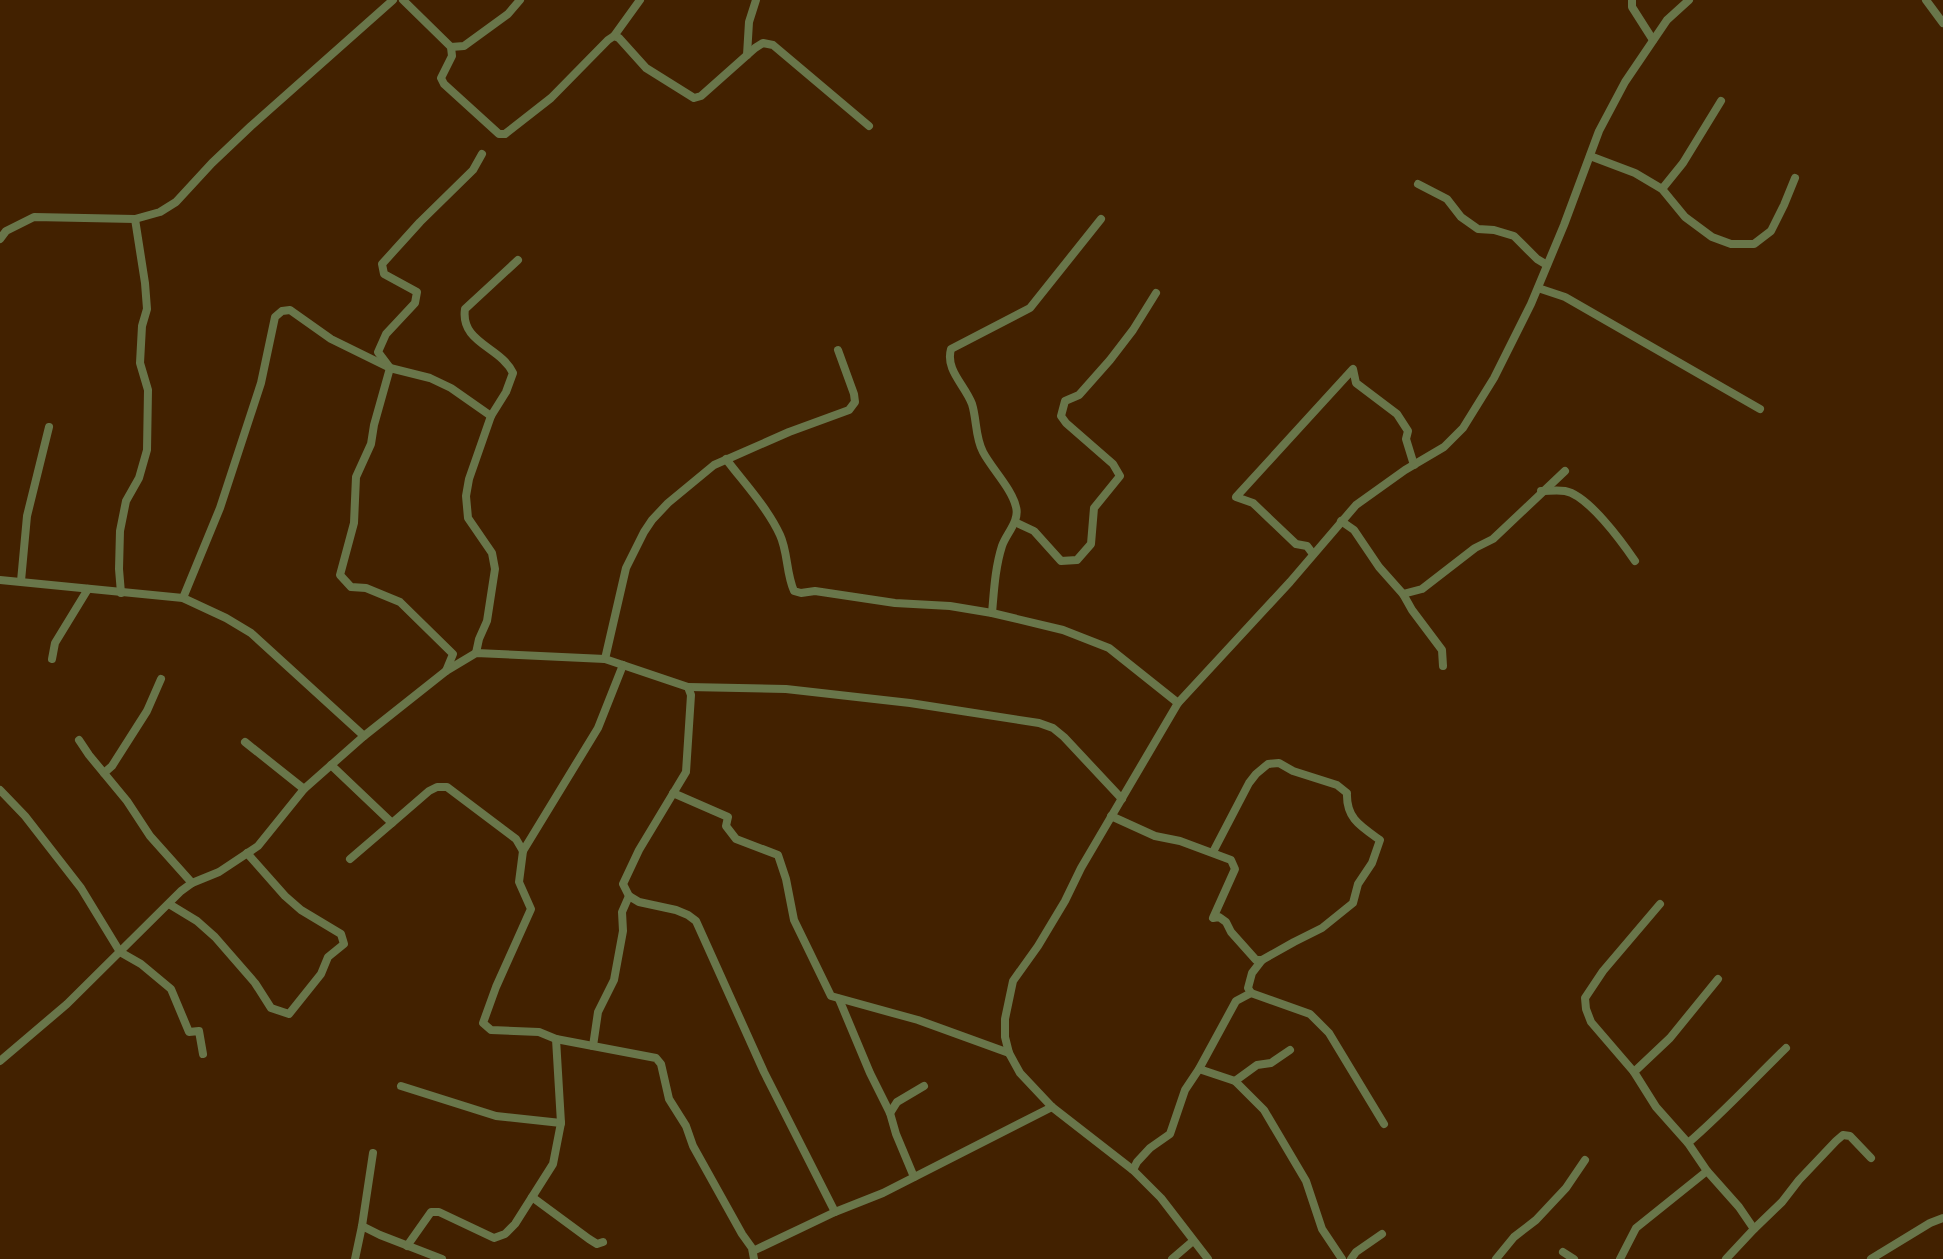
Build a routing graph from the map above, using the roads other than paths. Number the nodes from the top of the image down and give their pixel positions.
1 (393, 0) edge
2 (403, 0) edge
3 (520, 0) edge
4 (640, 0) edge
5 (756, 0) edge
6 (1632, 0) edge
7 (1689, 0) edge
8 (1926, 0) edge
9 (1943, 22) edge
10 (614, 36) junction
11 (1654, 40) junction
12 (451, 47) junction
13 (746, 55) junction
14 (1721, 101) dead end
15 (869, 126) dead end
16 (482, 154) dead end
17 (1590, 156) junction
18 (1795, 178) dead end
19 (1418, 184) dead end
20 (1662, 189) junction
21 (135, 219) junction
22 (1101, 219) dead end
23 (0, 239) edge
24 (518, 260) dead end
25 (1548, 264) junction
26 (1538, 288) junction
27 (1156, 293) dead end
28 (838, 350) dead end
29 (390, 368) junction
30 (1760, 409) dead end
31 (492, 416) junction
32 (49, 428) dead end
33 (726, 459) junction
34 (1414, 465) junction
35 (1565, 471) dead end
36 (1541, 491) junction
37 (1342, 521) junction
38 (1015, 522) junction
39 (1313, 554) junction
40 (1635, 561) dead end
41 (0, 580) edge
42 (22, 581) junction
43 (88, 589) junction
44 (122, 593) junction
45 (1403, 594) junction
46 (183, 598) junction
47 (992, 613) junction
48 (476, 653) junction
49 (52, 659) dead end
50 (605, 659) junction
51 (623, 665) junction
52 (1443, 666) dead end
53 (446, 671) junction
54 (161, 680) dead end
55 (688, 687) junction
56 (1178, 703) junction
57 (364, 736) junction
58 (79, 740) dead end
59 (245, 742) dead end
60 (331, 765) junction
61 (104, 773) junction
62 (304, 789) junction
63 (0, 790) edge
64 (673, 793) junction
65 (1122, 799) junction
66 (1111, 816) junction
67 (392, 824) junction
68 (523, 851) junction
69 (1213, 852) junction
70 (247, 853) junction
71 (350, 859) dead end
72 (192, 883) junction
73 (629, 896) junction
74 (169, 904) junction
75 (1660, 904) dead end
76 (120, 952) junction
77 (1262, 960) junction
78 (1718, 979) dead end
79 (1251, 992) junction
80 (839, 999) junction
81 (556, 1039) junction
82 (593, 1046) junction
83 (1786, 1048) dead end
84 (1290, 1050) dead end
85 (1009, 1053) junction
86 (203, 1054) dead end
87 (0, 1061) edge
88 (1199, 1069) junction
89 (1634, 1072) junction
90 (1235, 1081) junction
91 (401, 1086) dead end
92 (924, 1086) dead end
93 (1052, 1107) junction
94 (890, 1113) junction
95 (561, 1123) junction
96 (1384, 1124) dead end
97 (1688, 1143) junction
98 (373, 1153) dead end
99 (1871, 1158) dead end
100 (1585, 1160) dead end
101 (1133, 1170) junction
102 (1707, 1172) junction
103 (914, 1177) junction
104 (532, 1197) junction
105 (835, 1212) junction
106 (1943, 1218) edge
107 (362, 1226) junction
108 (1754, 1229) junction
109 (1382, 1234) dead end
110 (1193, 1241) junction
111 (603, 1242) dead end
112 (407, 1246) junction
113 (1563, 1252) dead end
114 (1733, 1253) junction
115 (753, 1255) edge
116 (355, 1259) edge
117 (442, 1259) edge
118 (1172, 1259) edge
119 (1208, 1259) edge
120 (1342, 1259) edge
121 (1351, 1259) edge
122 (1496, 1259) edge
123 (1574, 1259) edge
124 (1620, 1259) edge
125 (1726, 1259) edge
126 (1740, 1259) edge
127 (1871, 1259) edge

1 - 21 street
2 - 12 street
3 - 12 street
4 - 10 street
5 - 13 street
6 - 11 street
7 - 11 street
8 - 9 street
10 - 12 street
10 - 13 street
11 - 17 street
13 - 15 street
14 - 20 street
16 - 29 street
17 - 20 street
17 - 25 street
18 - 20 street
19 - 25 street
21 - 23 street
21 - 44 street
22 - 38 street
24 - 31 street
25 - 26 street
26 - 30 street
26 - 34 street
27 - 38 street
28 - 33 street
29 - 31 street
29 - 46 street
29 - 53 street
31 - 48 street
32 - 42 street
33 - 47 street
33 - 50 street
34 - 37 street
34 - 39 street
35 - 36 street
36 - 40 street
36 - 45 street
37 - 39 street
37 - 45 street
38 - 47 street
39 - 56 street
41 - 42 street
42 - 43 street
43 - 44 street
43 - 49 street
44 - 46 street
45 - 52 street
46 - 57 street
47 - 56 street
48 - 50 street
48 - 53 street
50 - 51 street
51 - 55 street
51 - 68 street
53 - 57 street
54 - 61 street
55 - 64 street
55 - 65 street
56 - 65 street
57 - 60 street
58 - 61 street
59 - 62 street
60 - 62 street
60 - 67 street
61 - 72 street
62 - 70 street
63 - 76 street
64 - 73 street
64 - 80 street
65 - 66 street
66 - 69 street
66 - 85 street
67 - 68 street
67 - 71 street
68 - 81 street
69 - 77 street
69 - 77 street
70 - 72 street
70 - 74 street
72 - 74 street
73 - 82 street
73 - 105 street
74 - 76 street
75 - 89 street
76 - 86 street
76 - 87 street
77 - 79 street
78 - 89 street
79 - 88 street
79 - 96 street
80 - 85 street
80 - 94 street
81 - 82 street
81 - 95 street
82 - 115 street
83 - 97 street
84 - 90 street
85 - 93 street
88 - 90 street
88 - 101 street
89 - 97 street
90 - 120 street
91 - 95 street
92 - 94 street
93 - 101 street
93 - 103 street
94 - 103 street
95 - 104 street
97 - 102 street
98 - 107 street
99 - 108 street
100 - 122 street
101 - 110 street
102 - 108 street
102 - 124 street
103 - 105 street
104 - 111 street
104 - 112 street
105 - 115 street
106 - 127 street
107 - 112 street
107 - 116 street
108 - 114 street
109 - 121 street
110 - 118 street
110 - 119 street
112 - 117 street
113 - 123 street
114 - 125 street
114 - 126 street

